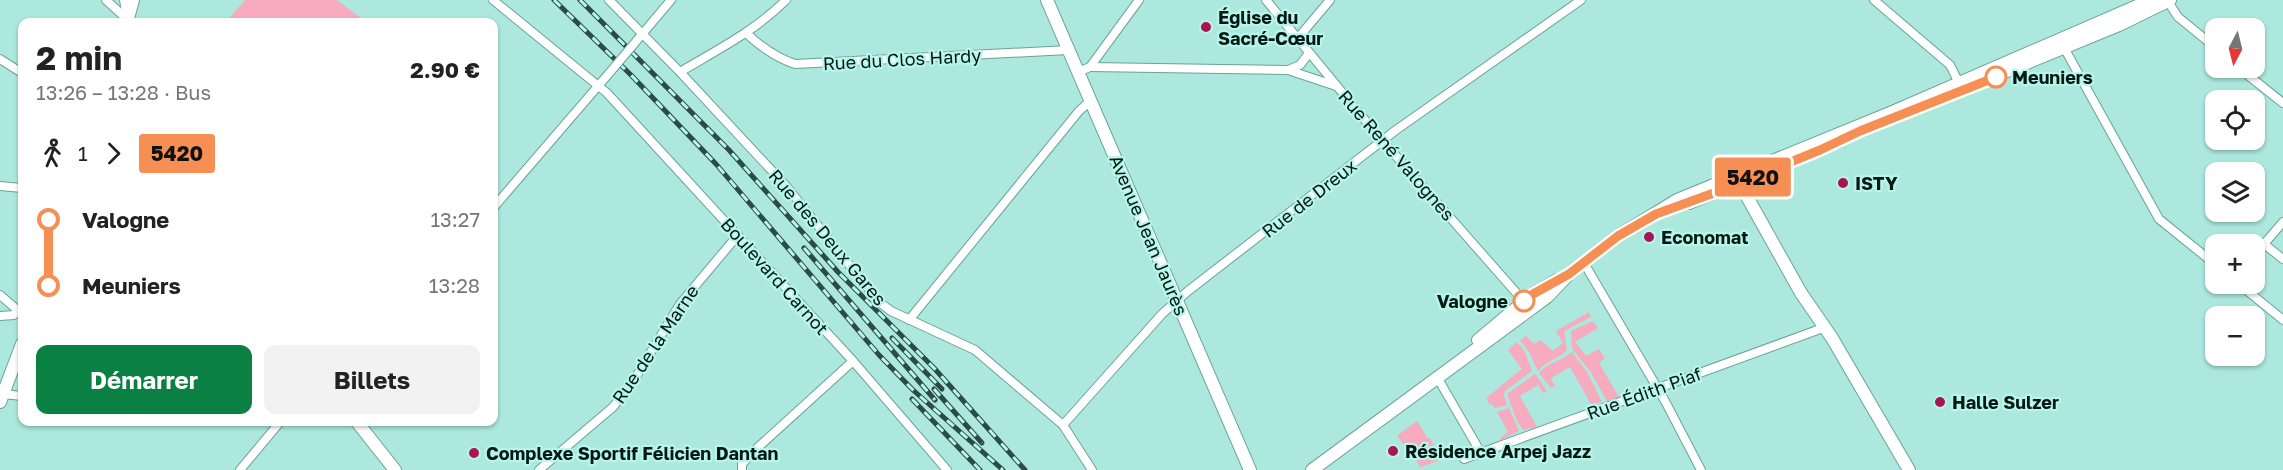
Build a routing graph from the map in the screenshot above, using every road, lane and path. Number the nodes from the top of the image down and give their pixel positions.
1 (106, 0) edge
2 (124, 0) edge
3 (133, 0) edge
4 (493, 0) edge
5 (609, 0) edge
6 (671, 0) edge
7 (786, 0) edge
8 (1047, 0) edge
9 (1139, 0) edge
10 (1266, 0) edge
11 (1330, 0) edge
12 (1581, 0) edge
13 (1874, 0) edge
14 (2151, 0) edge
15 (2168, 1) edge
16 (123, 18) edge
17 (126, 18) edge
18 (128, 18) edge
19 (746, 33) junction
20 (642, 35) junction
21 (1298, 38) junction
22 (2205, 39) edge
23 (2063, 44) junction
24 (1068, 50) junction
25 (1309, 53) junction
26 (0, 59) edge
27 (1090, 67) junction
28 (18, 70) edge
29 (1288, 70) junction
30 (680, 72) junction
31 (1078, 72) junction
32 (2252, 78) edge
33 (599, 86) junction
34 (1336, 86) junction
35 (1960, 86) junction
36 (1090, 101) junction
37 (2283, 103) edge
38 (1382, 140) junction
39 (1737, 179) junction
40 (0, 186) edge
41 (18, 188) edge
42 (498, 202) edge
43 (2283, 222) edge
44 (738, 235) junction
45 (2205, 256) edge
46 (2283, 259) edge
47 (1584, 263) junction
48 (2250, 294) edge
49 (0, 295) edge
50 (1177, 301) junction
51 (1527, 305) junction
52 (18, 310) edge
53 (18, 313) edge
54 (0, 316) edge
55 (909, 320) junction
56 (2283, 320) edge
57 (1825, 330) junction
58 (18, 355) edge
59 (853, 361) junction
60 (1437, 377) junction
61 (1658, 388) junction
62 (18, 396) edge
63 (2, 398) edge
64 (1063, 425) junction
65 (276, 426) edge
66 (360, 426) edge
67 (1480, 453) junction
68 (1464, 459) dead end
69 (240, 470) edge
70 (394, 470) edge
71 (539, 470) edge
72 (742, 470) edge
73 (947, 470) edge
74 (1092, 470) edge
75 (1250, 470) edge
76 (1312, 470) edge
77 (1701, 470) edge
78 (1900, 470) edge
79 (1909, 470) edge

1 - 16 street
2 - 17 street
3 - 18 main road
4 - 33 street, Boulevard Carnot
5 - 20 street, Rue des Deux Gares
6 - 20 street
7 - 19 street
8 - 24 main road, Avenue Jean Jaurès
9 - 27 street
10 - 21 street, Rue René Valognes
11 - 21 street
12 - 38 street, Rue de Dreux
13 - 35 street
14 - 23 main road
15 - 22 street
15 - 23 main road
19 - 24 street, Rue du Clos Hardy
19 - 30 street
20 - 30 street, Rue des Deux Gares
20 - 33 street, bridge
21 - 25 street, Rue René Valognes
23 - 35 main road
23 - 45 street
24 - 31 main road, Avenue Jean Jaurès
25 - 29 street
25 - 34 street, Rue René Valognes
26 - 28 street
27 - 29 street
27 - 31 street
29 - 34 street
30 - 55 street, Rue des Deux Gares
31 - 36 main road, Avenue Jean Jaurès
32 - 37 street
33 - 42 street
33 - 44 street, Boulevard Carnot
34 - 38 street, Rue René Valognes
35 - 39 main road
36 - 50 main road, Avenue Jean Jaurès
36 - 55 street
38 - 50 street, Rue de Dreux
38 - 51 street, Rue René Valognes
39 - 47 main road
39 - 57 main road
40 - 41 street
43 - 46 street
44 - 59 street, Boulevard Carnot
44 - 71 street, Rue de la Marne
47 - 51 main road
47 - 61 street
48 - 56 street
49 - 52 street
50 - 64 street, Rue de Dreux
50 - 75 main road, Avenue Jean Jaurès
51 - 60 main road
53 - 54 street
55 - 64 street, Rue des Deux Gares
57 - 61 street, Rue Édith Piaf
57 - 78 main road
57 - 79 main road
58 - 63 main road
59 - 72 street
59 - 73 street, Boulevard Carnot
60 - 67 street
60 - 76 main road
61 - 67 street, Rue Édith Piaf
61 - 77 street
62 - 63 street
64 - 74 street, Rue des Deux Gares
65 - 69 street
66 - 70 main road
67 - 68 street, Rue Édith Piaf

